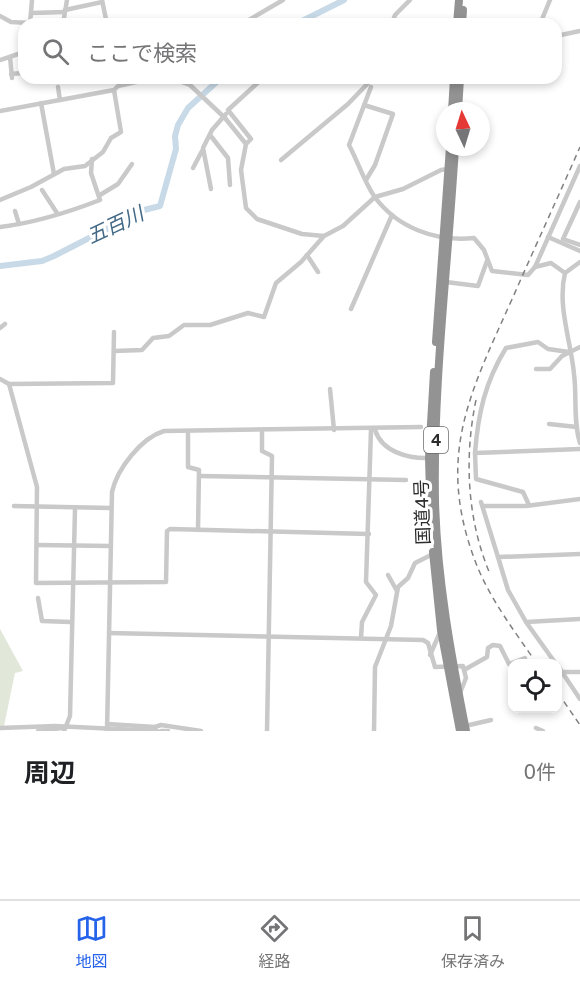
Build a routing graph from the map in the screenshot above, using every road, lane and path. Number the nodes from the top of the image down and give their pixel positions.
1 (32, 0) edge
2 (67, 0) edge
3 (283, 0) edge
4 (410, 0) edge
5 (459, 0) edge
6 (464, 0) edge
7 (550, 0) edge
8 (102, 1) edge
9 (65, 11) junction
10 (31, 13) junction
11 (0, 16) edge
12 (30, 18) edge
13 (64, 18) edge
14 (105, 18) edge
15 (252, 18) edge
16 (394, 18) edge
17 (458, 18) edge
18 (462, 18) edge
19 (542, 18) edge
20 (18, 22) edge
21 (580, 31) edge
22 (562, 35) edge
23 (18, 54) edge
24 (10, 57) junction
25 (0, 60) edge
26 (18, 74) edge
27 (116, 84) edge
28 (131, 84) edge
29 (185, 84) edge
30 (256, 84) edge
31 (367, 84) edge
32 (454, 84) edge
33 (460, 84) edge
34 (58, 87) dead end
35 (371, 87) dead end
36 (116, 88) junction
37 (60, 100) junction
38 (453, 102) edge
39 (459, 102) edge
40 (41, 104) junction
41 (364, 105) junction
42 (0, 111) edge
43 (228, 112) junction
44 (210, 135) junction
45 (246, 144) junction
46 (202, 151) junction
47 (449, 156) edge
48 (454, 156) edge
49 (92, 159) junction
50 (281, 160) dead end
51 (132, 164) dead end
52 (580, 166) edge
53 (193, 168) dead end
54 (448, 169) junction
55 (54, 174) junction
56 (366, 180) junction
57 (230, 185) dead end
58 (211, 189) dead end
59 (42, 190) dead end
60 (100, 195) junction
61 (375, 197) junction
62 (0, 200) edge
63 (580, 202) edge
64 (15, 211) dead end
65 (57, 213) junction
66 (392, 214) junction
67 (20, 224) junction
68 (0, 227) edge
69 (324, 236) junction
70 (548, 237) junction
71 (446, 239) junction
72 (562, 241) junction
73 (580, 245) edge
74 (580, 251) edge
75 (307, 255) junction
76 (486, 261) junction
77 (580, 262) edge
78 (535, 267) junction
79 (318, 273) dead end
80 (565, 273) junction
81 (446, 282) junction
82 (351, 309) dead end
83 (114, 332) dead end
84 (580, 347) edge
85 (114, 351) junction
86 (569, 352) junction
87 (536, 369) dead end
88 (0, 379) edge
89 (9, 384) junction
90 (330, 389) dead end
91 (578, 398) edge
92 (549, 424) dead end
93 (577, 427) junction
94 (421, 428) dead end
95 (334, 430) junction
96 (373, 430) junction
97 (188, 431) junction
98 (262, 431) junction
99 (580, 443) edge
100 (580, 449) edge
101 (475, 453) junction
102 (432, 458) junction
103 (199, 476) junction
104 (272, 478) junction
105 (370, 480) junction
106 (406, 480) dead end
107 (580, 500) edge
108 (529, 505) junction
109 (14, 506) dead end
110 (37, 508) junction
111 (111, 508) junction
112 (75, 509) junction
113 (198, 530) junction
114 (271, 531) junction
115 (369, 534) junction
116 (50, 537) dead end
117 (50, 544) junction
118 (37, 545) junction
119 (74, 545) junction
120 (111, 546) junction
121 (433, 554) junction
122 (580, 554) edge
123 (498, 557) junction
124 (388, 575) dead end
125 (72, 582) junction
126 (110, 582) junction
127 (397, 591) junction
128 (38, 598) dead end
129 (580, 619) edge
130 (71, 622) junction
131 (526, 622) junction
132 (441, 630) junction
133 (109, 633) junction
134 (268, 636) junction
135 (361, 638) junction
136 (386, 640) junction
137 (430, 655) junction
138 (525, 658) dead end
139 (553, 659) edge
140 (451, 667) junction
141 (464, 670) junction
142 (562, 672) joint
143 (580, 672) edge
144 (459, 695) junction
145 (580, 699) edge
146 (491, 720) dead end
147 (107, 727) edge
148 (0, 728) edge
149 (536, 728) dead end
150 (64, 729) edge
151 (464, 729) edge
152 (39, 731) edge
153 (159, 731) edge
154 (168, 731) edge
155 (201, 731) edge
156 (267, 731) edge
157 (374, 731) edge
158 (543, 731) edge

1 - 10 street
2 - 9 street
3 - 15 street
4 - 16 street
5 - 17 highway
6 - 18 highway
7 - 19 street
8 - 9 street
8 - 14 street
9 - 10 street
9 - 13 street
10 - 12 street
11 - 20 street
21 - 22 street
23 - 24 street
24 - 25 street
24 - 26 street
27 - 36 street
28 - 36 street
29 - 45 street, bridge
30 - 43 street
31 - 50 street
32 - 38 highway
33 - 39 highway
34 - 37 street
35 - 41 street
36 - 37 street
36 - 49 street
37 - 40 street
40 - 42 street
40 - 55 street
41 - 56 street
41 - 56 street
43 - 44 street
43 - 45 street
44 - 46 street
44 - 57 street
45 - 69 street
46 - 53 street
46 - 58 street
47 - 54 highway, 国道4号 / 4
48 - 71 highway, 国道4号 / 4
49 - 55 street
49 - 60 street
51 - 60 street
52 - 70 street
54 - 61 street
54 - 71 highway, 国道4号 / 4
55 - 62 street
56 - 61 street
59 - 65 street
60 - 65 street
61 - 66 street
61 - 69 street
63 - 72 street
64 - 67 street
65 - 67 street
66 - 71 street
66 - 82 street
67 - 68 street
69 - 75 street
70 - 72 street
70 - 78 street
71 - 76 street
71 - 81 highway, 国道4号 / 4
71 - 102 highway, 国道4号 / 4
72 - 73 street
72 - 74 street
75 - 79 street
75 - 85 street
76 - 78 street
76 - 81 street
77 - 80 street
78 - 80 street
80 - 86 street
81 - 102 highway, 国道4号 / 4
83 - 85 street
84 - 86 street
85 - 89 street
86 - 87 street
86 - 91 street
86 - 101 street
88 - 89 street
89 - 110 street
90 - 95 street
91 - 93 street
92 - 93 street
93 - 99 street
94 - 96 street
95 - 96 street
95 - 98 street
96 - 102 street
96 - 105 street
97 - 98 street
97 - 103 street
97 - 111 street
98 - 104 street
100 - 101 street
101 - 108 street
102 - 121 highway, 国道4号 / 4
102 - 140 highway, 国道4号 / 4
103 - 104 street
103 - 113 street
104 - 105 street
104 - 114 street
105 - 106 street
105 - 115 street
107 - 108 street
108 - 123 street
109 - 110 street
110 - 112 street
110 - 118 street
111 - 112 street
111 - 120 street
112 - 119 street
113 - 114 street
113 - 126 street
114 - 115 street
114 - 134 street
115 - 135 street
116 - 117 street
117 - 118 street
117 - 119 street
118 - 125 street
119 - 120 street
119 - 125 street
120 - 126 street
121 - 127 street
121 - 132 highway, 国道4号 / 4
122 - 123 street
123 - 131 street
124 - 127 street
125 - 126 street
125 - 130 street
126 - 133 street
127 - 136 street
128 - 130 street
129 - 131 street
130 - 150 street
131 - 139 street
132 - 137 street
132 - 140 highway, 国道4号 / 4
133 - 134 street
133 - 147 street
134 - 135 street
134 - 156 street
135 - 136 street
136 - 137 street
136 - 157 street
137 - 140 street
138 - 141 street
140 - 141 street
140 - 144 highway, 国道4号 / 4
140 - 151 highway, 国道4号 / 4
141 - 144 street
142 - 143 street
142 - 145 street
144 - 151 highway, 国道4号 / 4
146 - 151 street
147 - 150 street
147 - 153 street
147 - 155 street
148 - 150 street
149 - 158 street
150 - 152 street
153 - 154 street

